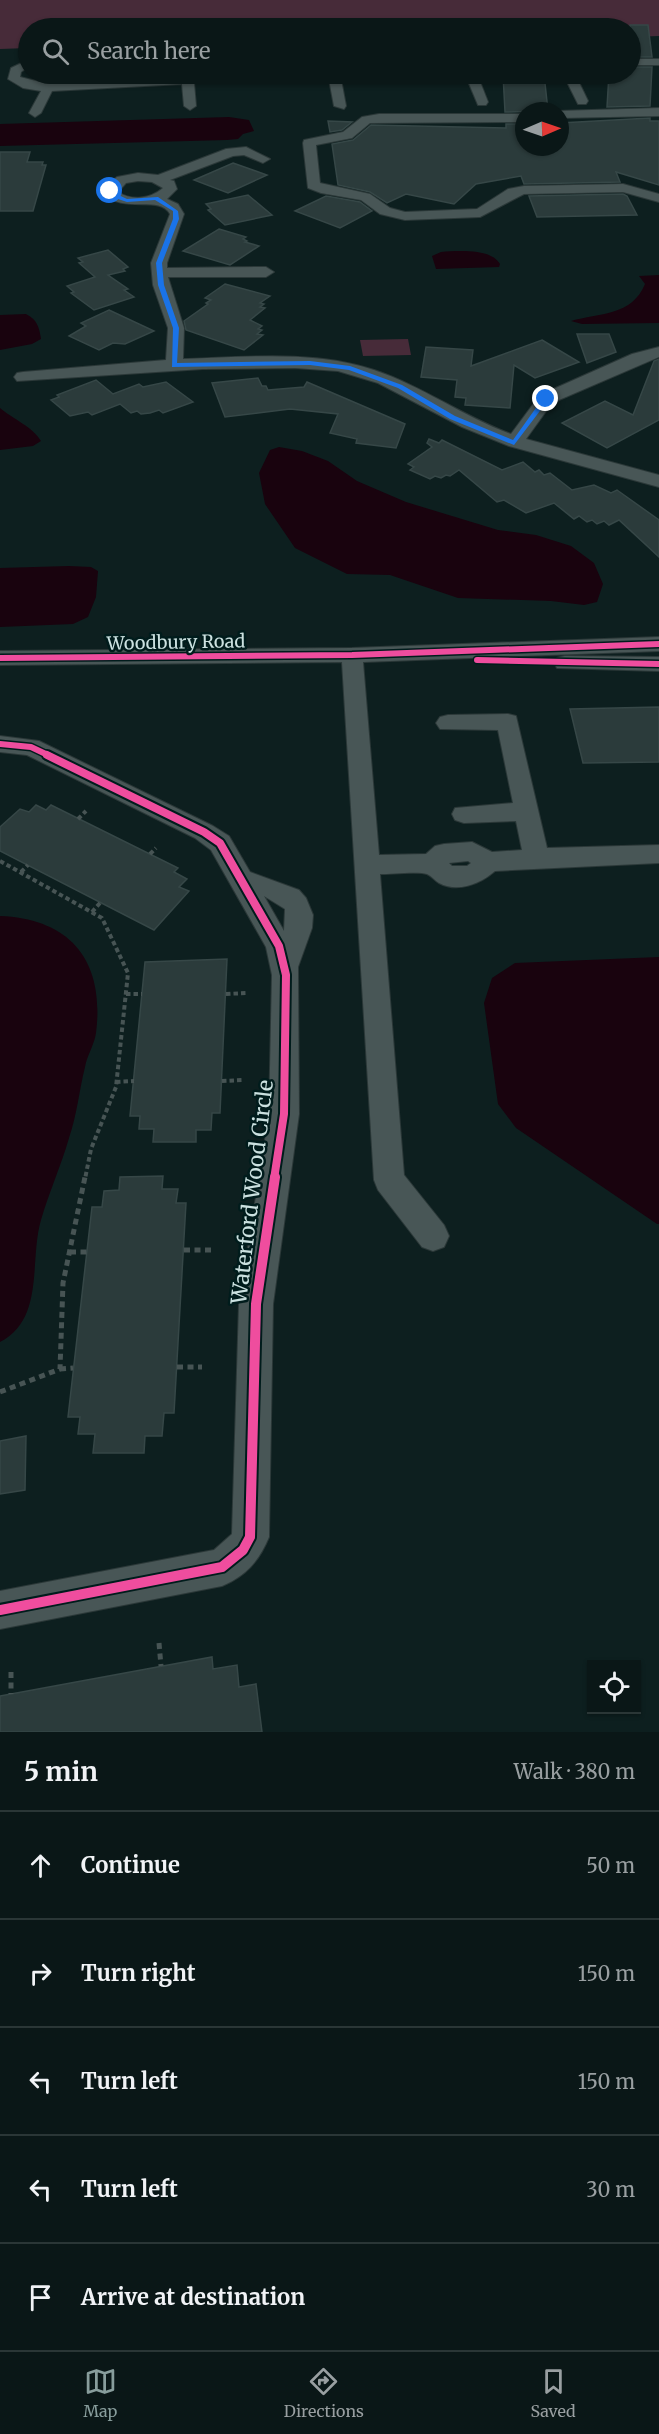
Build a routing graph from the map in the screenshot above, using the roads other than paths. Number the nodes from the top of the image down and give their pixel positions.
1 (641, 62) edge
2 (659, 62) edge
3 (18, 70) edge
4 (85, 84) edge
5 (189, 84) edge
6 (336, 84) edge
7 (475, 84) edge
8 (574, 84) edge
9 (48, 88) junction
10 (582, 101) dead end
11 (482, 102) dead end
12 (190, 106) dead end
13 (340, 106) dead end
14 (659, 112) edge
15 (35, 113) dead end
16 (569, 114) edge
17 (515, 118) edge
18 (263, 159) dead end
19 (159, 179) junction
20 (659, 198) edge
21 (156, 199) junction
22 (266, 272) dead end
23 (159, 273) junction
24 (659, 352) edge
25 (174, 365) junction
26 (23, 377) dead end
27 (514, 442) junction
28 (659, 481) edge
29 (659, 645) edge
30 (352, 655) junction
31 (0, 658) edge
32 (659, 664) edge
33 (448, 723) dead end
34 (0, 744) edge
35 (526, 812) junction
36 (464, 814) dead end
37 (659, 854) edge
38 (536, 858) junction
39 (365, 865) junction
40 (433, 1236) dead end
41 (0, 1610) edge

1 - 2 street
3 - 9 street
4 - 9 street
5 - 12 street
6 - 13 street
7 - 11 street
8 - 10 street
9 - 15 street
14 - 16 street
17 - 20 street
18 - 19 street
19 - 21 street
19 - 21 street
21 - 23 street
22 - 23 street
23 - 25 street
24 - 27 street
25 - 26 street
25 - 27 street
27 - 28 street
29 - 30 street, Woodbury Road
30 - 31 street, Woodbury Road
30 - 32 street, Woodbury Road
30 - 39 street
33 - 35 street
34 - 41 street, Waterford Wood Circle
35 - 36 street
35 - 38 street
37 - 38 street
38 - 39 street
39 - 40 street

